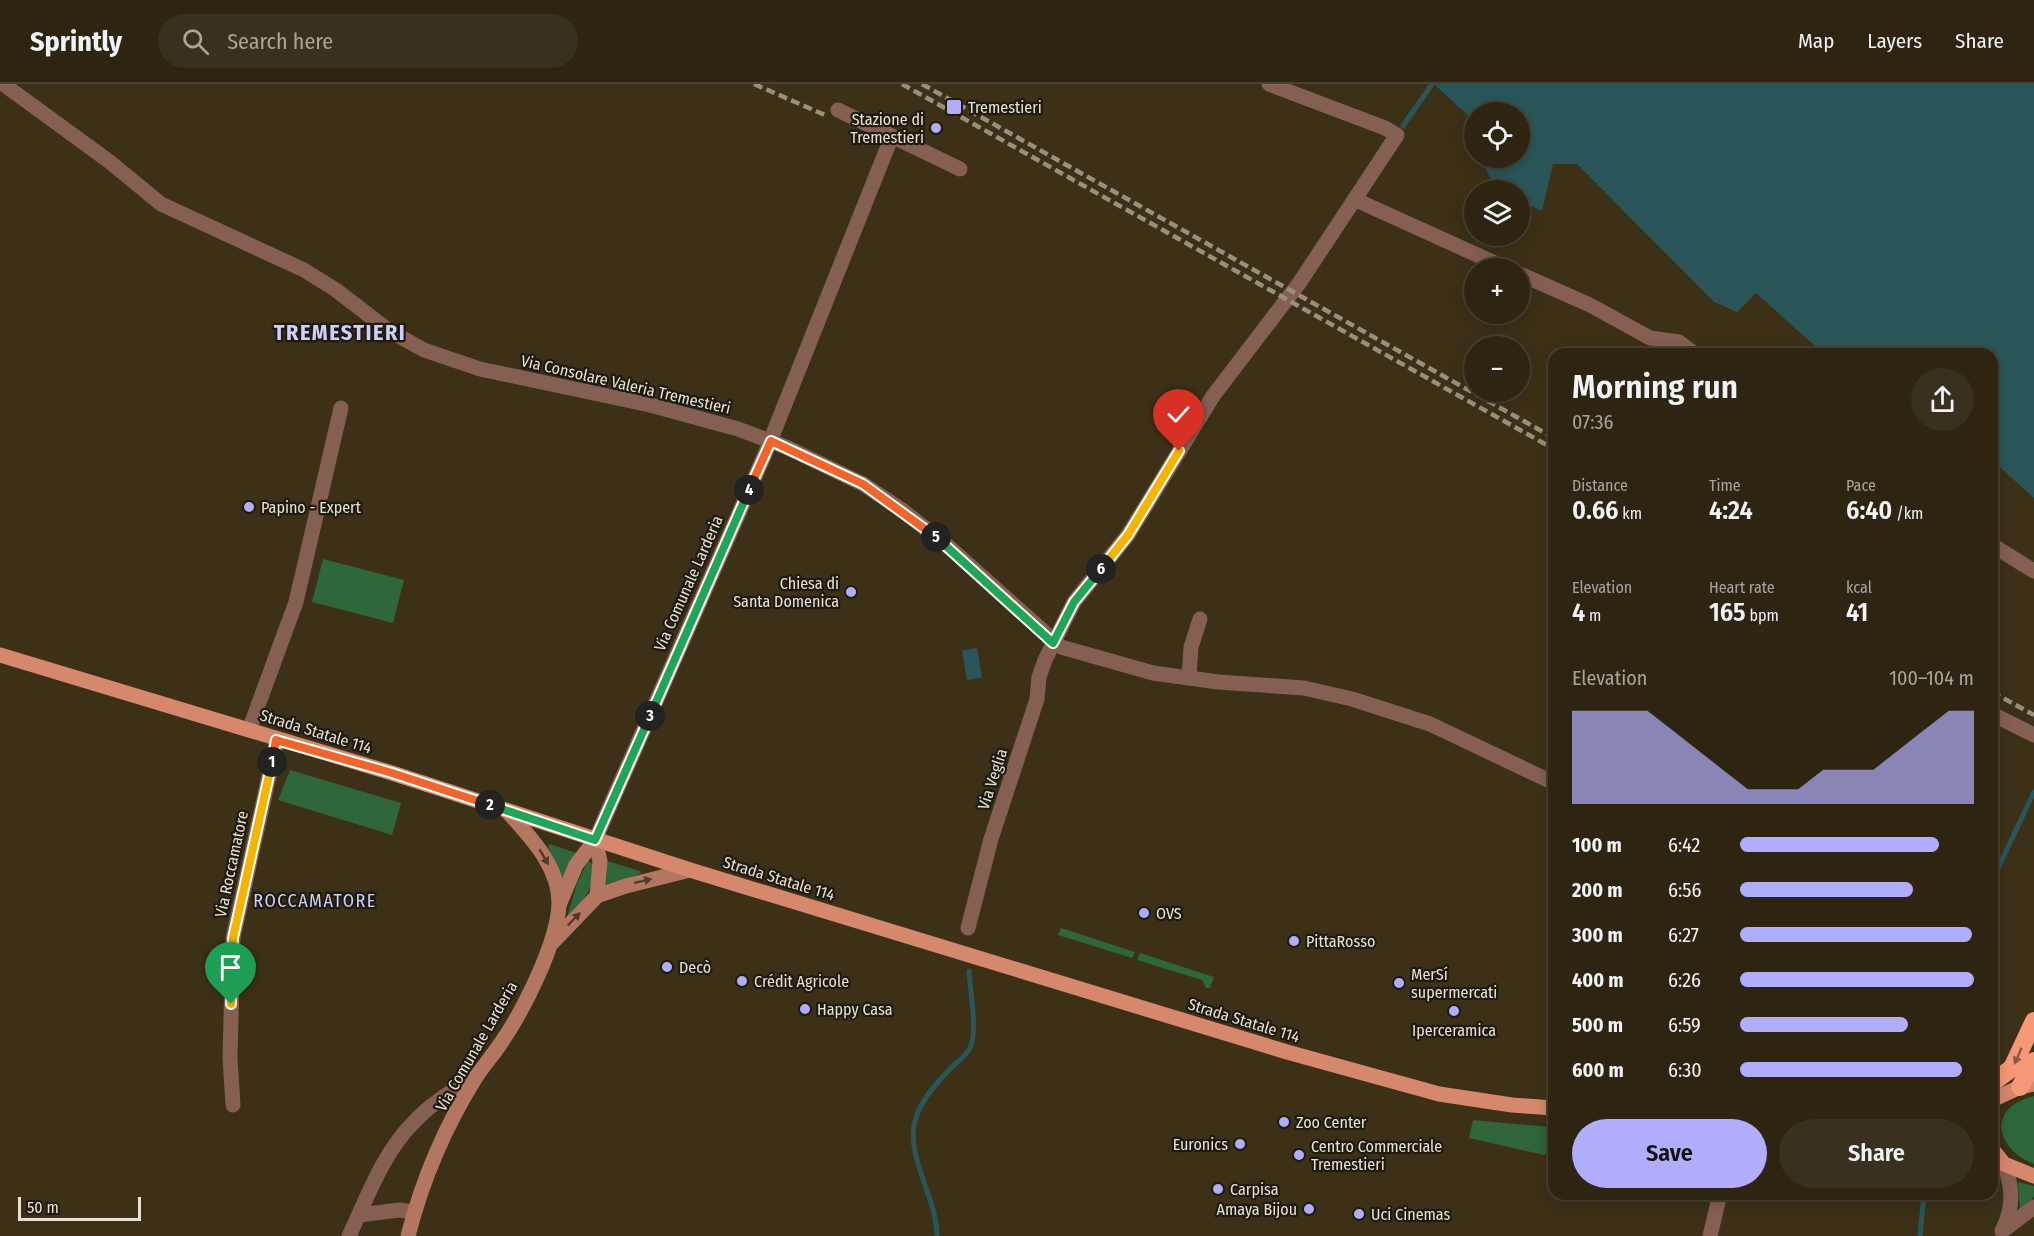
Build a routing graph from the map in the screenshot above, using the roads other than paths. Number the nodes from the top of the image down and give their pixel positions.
1 (3, 84) edge
2 (1269, 84) edge
3 (838, 110) dead end
4 (892, 136) junction
5 (960, 169) dead end
6 (1356, 200) junction
7 (1484, 258) edge
8 (1530, 278) edge
9 (1687, 348) edge
10 (340, 408) dead end
11 (771, 441) junction
12 (1998, 550) edge
13 (2034, 571) edge
14 (1200, 619) dead end
15 (1053, 643) junction
16 (0, 656) edge
17 (1189, 678) junction
18 (1998, 717) edge
19 (249, 729) junction
20 (2029, 732) edge
21 (276, 740) junction
22 (1548, 780) edge
23 (507, 811) junction
24 (595, 840) junction
25 (690, 870) junction
26 (597, 896) junction
27 (559, 905) junction
28 (968, 928) dead end
29 (552, 943) junction
30 (2034, 1021) edge
31 (2034, 1061) edge
32 (477, 1076) junction
33 (2009, 1090) edge
34 (233, 1105) dead end
35 (1998, 1105) edge
36 (1548, 1107) edge
37 (1998, 1158) edge
38 (1998, 1160) edge
39 (2034, 1176) edge
40 (1719, 1200) edge
41 (2034, 1207) edge
42 (414, 1212) junction
43 (359, 1215) junction
44 (1999, 1233) edge
45 (349, 1236) edge
46 (408, 1236) edge
47 (1710, 1236) edge

1 - 11 street, Via Consolare Valeria Tremestieri
2 - 6 street, Via Veglia
3 - 4 street
4 - 5 street
4 - 11 street, Via Comunale Larderia
6 - 7 street
6 - 15 street, Via Veglia
8 - 9 street
10 - 19 street
11 - 15 street, Via Consolare Valeria Tremestieri
11 - 24 street, Via Comunale Larderia
12 - 13 street
14 - 17 street
15 - 17 street, Via Consolare Valeria Tremestieri
15 - 28 street, Via Veglia
16 - 19 main road, Strada Statale 114
17 - 22 street, Via Consolare Valeria Tremestieri
18 - 20 street
19 - 21 main road, Strada Statale 114
21 - 23 main road, Strada Statale 114
21 - 34 street, Via Roccamatore
23 - 24 main road, Strada Statale 114
23 -> 27 street, Via Comunale Larderia
24 - 25 main road, Strada Statale 114
24 - 26 street
24 - 27 street, Via Comunale Larderia
26 -> 25 street, Via Comunale Larderia
25 - 36 main road, Strada Statale 114
29 -> 26 street, Via Comunale Larderia
27 - 29 street, Via Comunale Larderia
29 - 32 street, Via Comunale Larderia
30 -> 33 highway
31 - 33 highway
32 - 42 street, Via Comunale Larderia
32 - 43 street
33 - 35 main road
37 - 39 main road
38 - 44 street
40 - 47 street
41 - 44 street
42 - 43 street
42 - 46 street, Via Comunale Larderia
43 - 45 street

